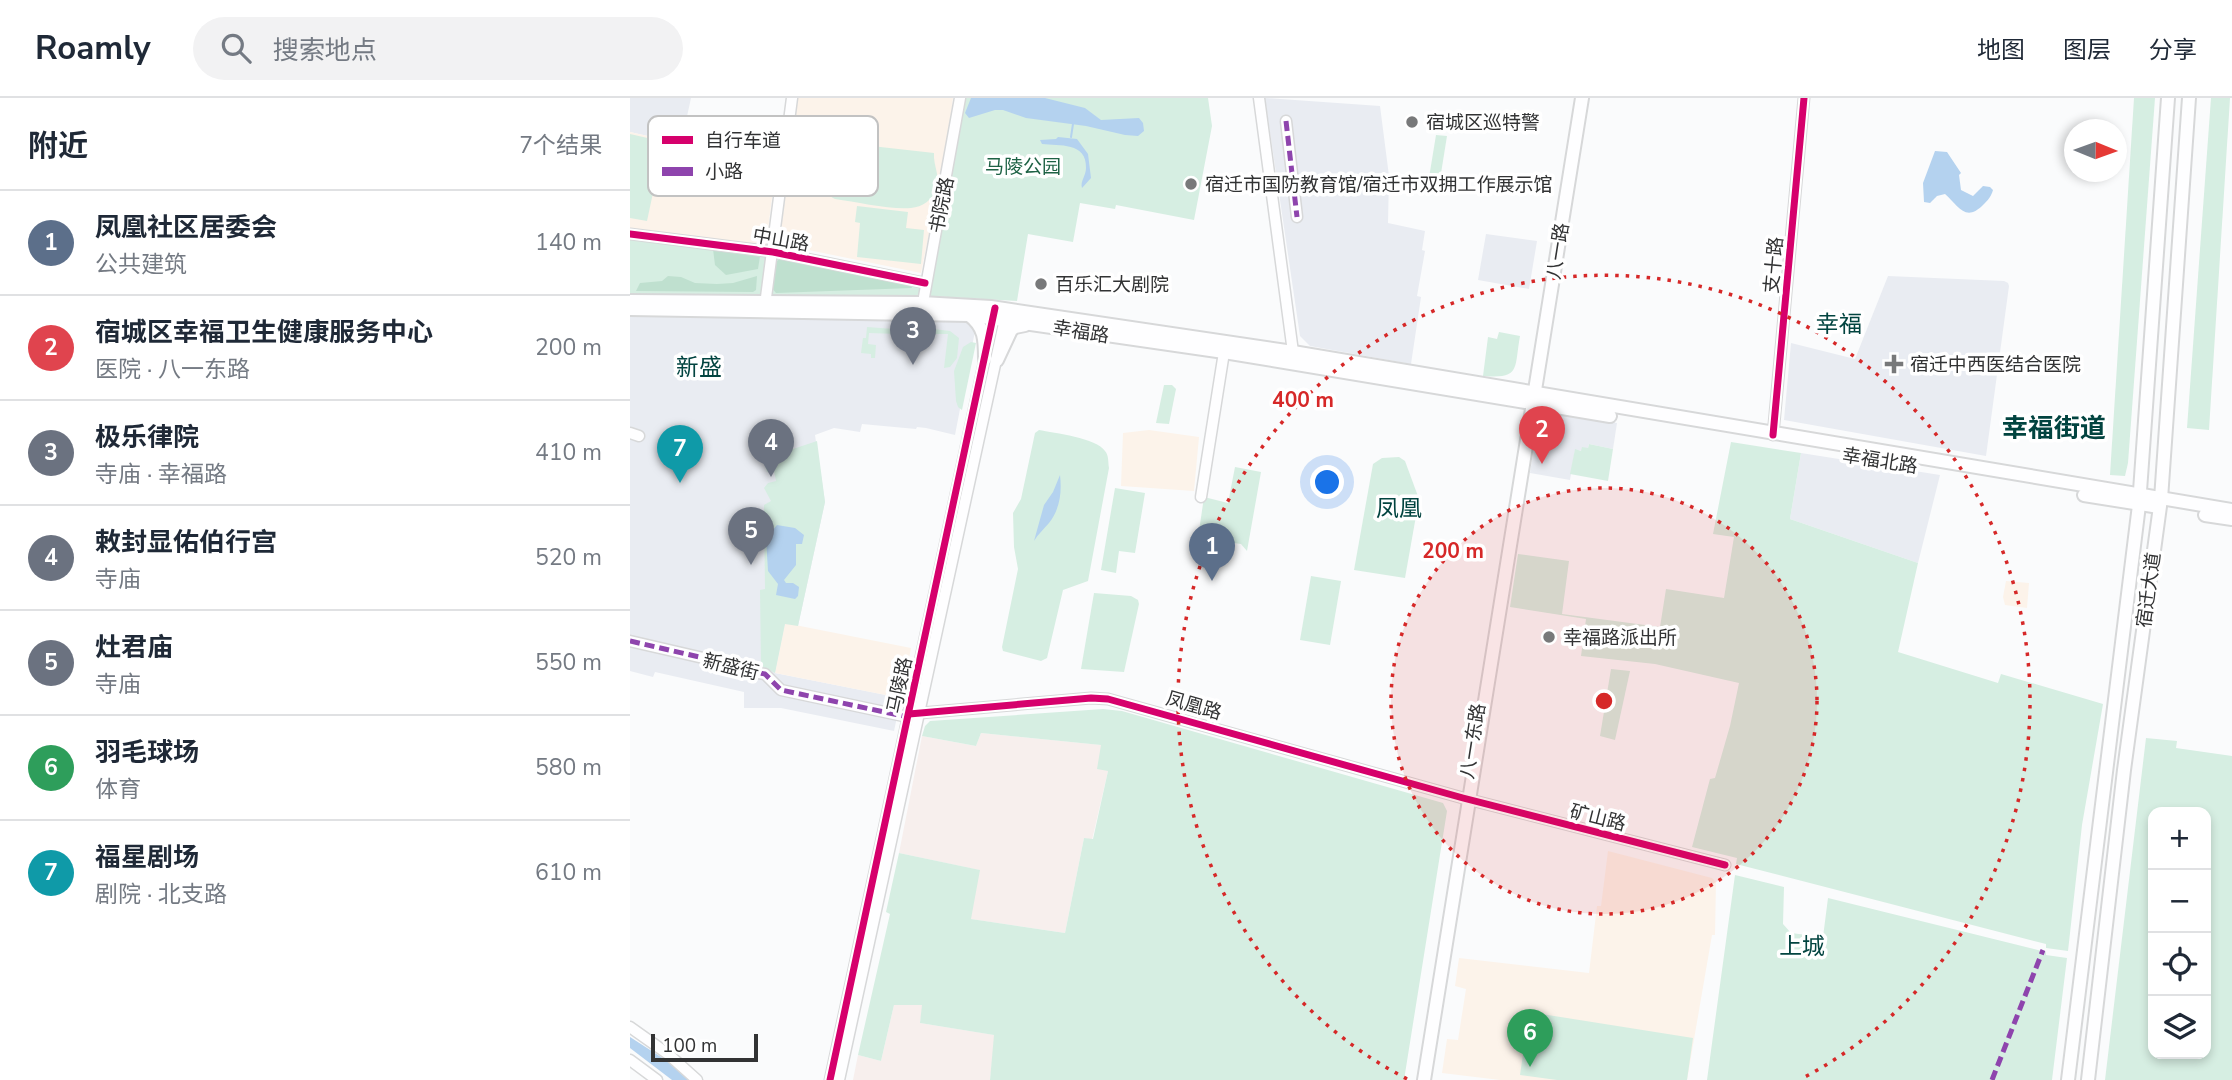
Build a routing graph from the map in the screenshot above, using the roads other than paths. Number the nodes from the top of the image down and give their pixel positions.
1 (792, 98) edge
2 (960, 98) edge
3 (1259, 98) edge
4 (1573, 98) edge
5 (1582, 98) edge
6 (1804, 98) edge
7 (2168, 98) edge
8 (2189, 98) edge
9 (790, 116) edge
10 (1286, 121) dead end
11 (780, 196) edge
12 (1297, 217) dead end
13 (630, 234) edge
14 (773, 252) junction
15 (925, 283) junction
16 (630, 301) edge
17 (764, 306) junction
18 (922, 308) junction
19 (630, 309) edge
20 (969, 314) junction
21 (1000, 314) junction
22 (1035, 325) junction
23 (1225, 347) junction
24 (1293, 352) junction
25 (991, 359) junction
26 (1530, 398) junction
27 (1773, 435) junction
28 (1201, 497) dead end
29 (2139, 500) junction
30 (2160, 503) junction
31 (2232, 510) edge
32 (2232, 519) edge
33 (630, 640) edge
34 (920, 713) junction
35 (909, 715) junction
36 (1466, 799) junction
37 (1725, 865) dead end
38 (630, 1027) edge
39 (630, 1060) edge
40 (657, 1080) edge
41 (697, 1080) edge
42 (830, 1080) edge
43 (839, 1080) edge
44 (1418, 1080) edge
45 (1424, 1080) edge
46 (2068, 1080) edge
47 (2088, 1080) edge

1 - 9 street
2 - 15 street, 书院路
3 - 24 street
4 - 26 main road, 八一路
5 - 26 main road, 八一路
6 - 27 street, 支十路
7 - 29 main road, 宿迁大道
8 - 30 main road, 宿迁大道
10 - 12 street
11 - 14 street
13 - 14 street, 中山路
14 - 15 street, 中山路
14 - 17 street
15 - 18 street, 书院路
16 - 17 main road, 幸福路
17 - 18 main road, 幸福路
17 - 19 main road, 幸福路
18 - 20 main road, 幸福路
18 - 21 main road, 幸福路
20 - 21 main road, 幸福路
20 - 25 main road
21 - 22 main road, 幸福路
21 - 23 main road, 幸福路
21 - 25 street, 马陵路
22 - 23 main road, 幸福路
22 - 25 main road
23 - 24 main road, 幸福路
23 - 26 main road, 幸福路
23 - 28 street
24 - 26 main road, 幸福路
25 - 34 street, 马陵路
25 - 35 street, 马陵路
26 - 27 main road, 幸福北路
26 - 29 main road, 幸福北路
26 - 36 main road, 八一东路
27 - 29 main road, 幸福北路
29 - 30 main road, 幸福北路
29 - 46 main road, 宿迁大道
30 - 31 main road, 幸福北路
30 - 32 main road, 幸福北路
30 - 47 main road, 宿迁大道
33 - 35 street, 新盛街
34 - 35 street, 凤凰路
34 - 36 street, 凤凰路
34 - 43 street, 马陵路
35 - 42 street, 马陵路
36 - 37 street, 矿山路
36 - 44 main road, 八一东路
36 - 45 main road, 八一东路
38 - 41 street
39 - 40 street

